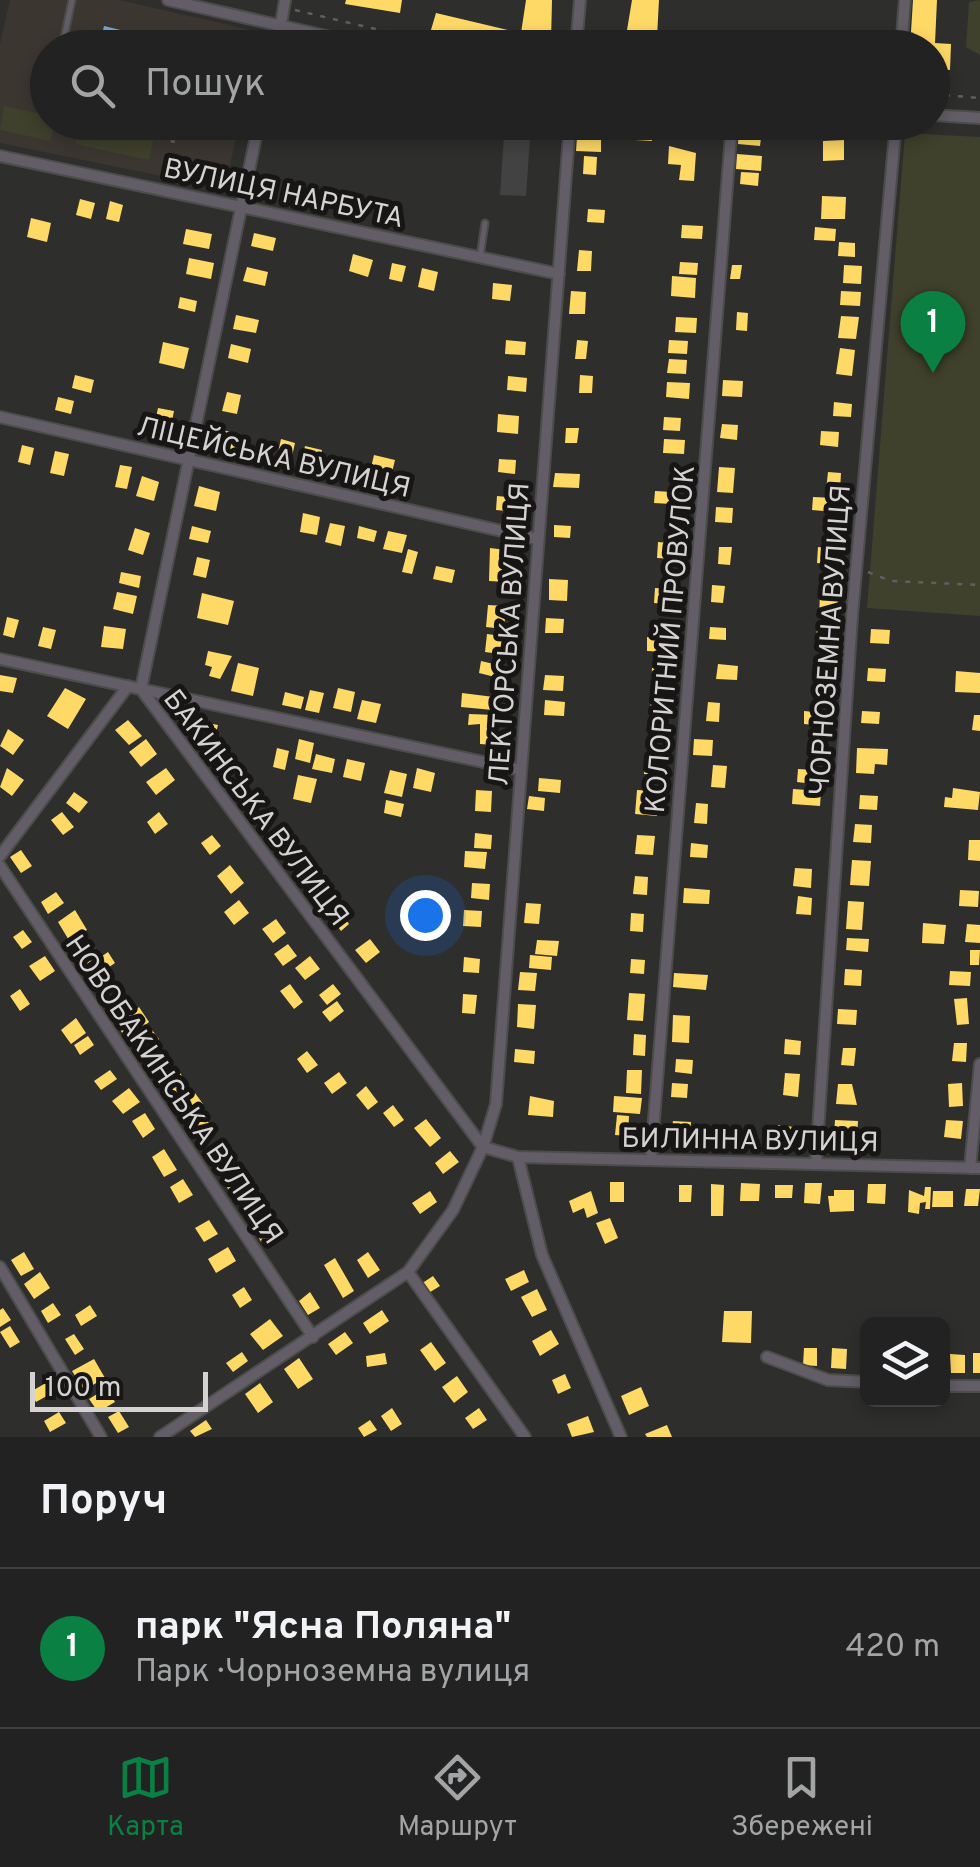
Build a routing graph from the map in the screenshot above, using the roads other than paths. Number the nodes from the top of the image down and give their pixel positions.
1 (72, 0) edge
2 (168, 0) edge
3 (580, 0) edge
4 (904, 0) edge
5 (285, 4) edge
6 (282, 26) junction
7 (66, 30) edge
8 (281, 30) edge
9 (300, 30) edge
10 (578, 30) edge
11 (902, 30) edge
12 (950, 116) edge
13 (980, 118) edge
14 (256, 140) edge
15 (569, 140) edge
16 (731, 140) edge
17 (894, 140) edge
18 (0, 156) edge
19 (240, 204) junction
20 (484, 223) dead end
21 (480, 257) junction
22 (559, 274) junction
23 (0, 417) edge
24 (192, 460) junction
25 (537, 540) junction
26 (0, 658) edge
27 (128, 686) junction
28 (141, 689) junction
29 (520, 770) junction
30 (0, 856) edge
31 (0, 866) edge
32 (980, 1064) edge
33 (483, 1147) junction
34 (518, 1157) junction
35 (651, 1158) junction
36 (816, 1162) junction
37 (975, 1168) edge
38 (0, 1266) edge
39 (408, 1272) junction
40 (312, 1337) junction
41 (766, 1357) dead end
42 (860, 1382) edge
43 (950, 1386) edge
44 (980, 1386) edge
45 (101, 1437) edge
46 (160, 1437) edge
47 (524, 1437) edge
48 (621, 1437) edge

1 - 7 lane
2 - 6 street
3 - 10 street
4 - 11 street
5 - 6 street
6 - 8 street
6 - 9 street
12 - 13 street
14 - 19 street, БАКИНСЬКА ВУЛИЦЯ
15 - 22 street, ЛЕКТОРСЬКА ВУЛИЦЯ
16 - 35 street, КОЛОРИТНИЙ ПРОВУЛОК
17 - 36 street, ЧОРНОЗЕМНА ВУЛИЦЯ
18 - 19 street, ВУЛИЦЯ НАРБУТА
19 - 21 street, ВУЛИЦЯ НАРБУТА
19 - 24 street, БАКИНСЬКА ВУЛИЦЯ
20 - 21 lane
21 - 22 street, ВУЛИЦЯ НАРБУТА
22 - 25 street, ЛЕКТОРСЬКА ВУЛИЦЯ
23 - 24 street, ЛІЦЕЙСЬКА ВУЛИЦЯ
24 - 25 street, ЛІЦЕЙСЬКА ВУЛИЦЯ
24 - 28 street, БАКИНСЬКА ВУЛИЦЯ
25 - 29 street, ЛЕКТОРСЬКА ВУЛИЦЯ
26 - 27 street
27 - 28 street
27 - 30 street
28 - 29 street
28 - 33 street, БАКИНСЬКА ВУЛИЦЯ
29 - 33 street, ЛЕКТОРСЬКА ВУЛИЦЯ
31 - 40 street, НОВОБАКИНСЬКА ВУЛИЦЯ
32 - 37 street
33 - 34 street
33 - 39 street, ЛЕКТОРСЬКА ВУЛИЦЯ
34 - 35 street, БИЛИННА ВУЛИЦЯ
34 - 48 street
35 - 36 street, БИЛИННА ВУЛИЦЯ
36 - 37 street, БИЛИННА ВУЛИЦЯ
38 - 45 street
39 - 40 street, ЛЕКТОРСЬКА ВУЛИЦЯ
39 - 47 street
40 - 46 street, ЛЕКТОРСЬКА ВУЛИЦЯ
41 - 42 street
43 - 44 street

